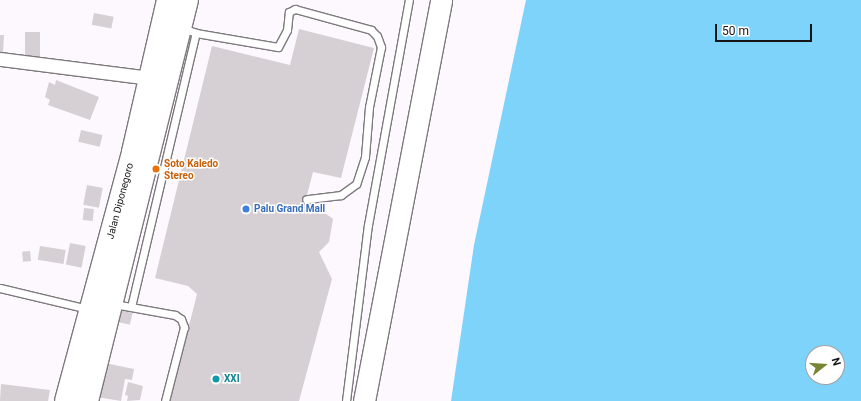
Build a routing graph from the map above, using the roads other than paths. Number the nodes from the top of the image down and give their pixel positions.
1 (187, 0) edge
2 (408, 0) edge
3 (441, 0) edge
4 (177, 20) edge
5 (0, 59) edge
6 (150, 78) junction
7 (306, 199) dead end
8 (0, 288) edge
9 (118, 300) junction
10 (66, 401) edge
11 (87, 401) edge
12 (165, 401) edge
13 (346, 401) edge
14 (364, 401) edge

1 - 4 highway, Jalan Diponegoro
2 - 13 lane
3 - 14 main road
4 - 6 highway, Jalan Diponegoro
4 - 7 lane
4 - 9 highway, Jalan Diponegoro
5 - 6 street
6 - 9 highway, Jalan Diponegoro
8 - 9 lane
9 - 10 highway, Jalan Diponegoro
9 - 11 highway, Jalan Diponegoro
9 - 12 lane

